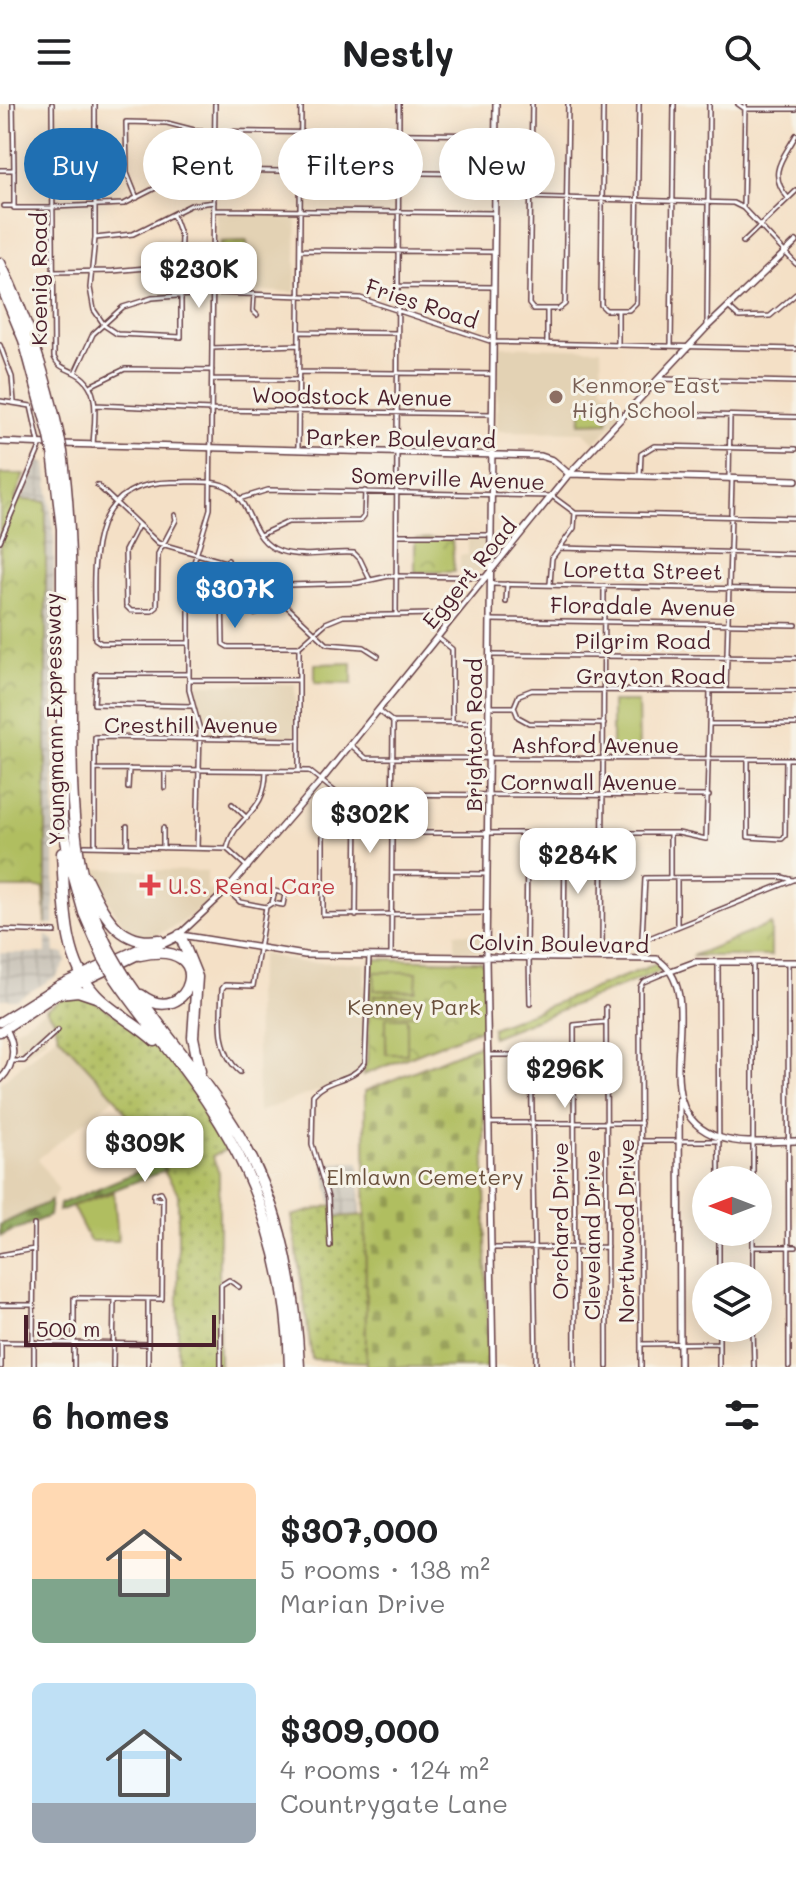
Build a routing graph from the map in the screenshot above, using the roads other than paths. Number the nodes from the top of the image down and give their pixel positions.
1 (13, 104) edge
2 (52, 104) edge
3 (95, 104) edge
4 (215, 104) edge
5 (301, 104) edge
6 (399, 104) edge
7 (496, 104) edge
8 (532, 104) edge
9 (568, 104) edge
10 (603, 104) edge
11 (639, 104) edge
12 (674, 104) edge
13 (709, 104) edge
14 (738, 104) edge
15 (745, 106) edge
16 (796, 109) edge
17 (186, 128) edge
18 (215, 128) edge
19 (301, 128) edge
20 (399, 128) edge
21 (495, 128) edge
22 (532, 128) edge
23 (796, 135) edge
24 (0, 170) edge
25 (14, 170) junction
26 (796, 191) edge
27 (143, 196) edge
28 (555, 198) edge
29 (566, 198) junction
30 (788, 198) junction
31 (137, 199) junction
32 (602, 199) junction
33 (300, 200) edge
34 (398, 200) edge
35 (494, 200) edge
36 (531, 200) edge
37 (637, 200) junction
38 (673, 201) junction
39 (214, 202) joint
40 (708, 202) junction
41 (4, 206) dead end
42 (14, 206) junction
43 (53, 207) junction
44 (95, 207) junction
45 (743, 208) junction
46 (214, 210) junction
47 (300, 211) junction
48 (398, 212) junction
49 (494, 213) junction
50 (173, 215) junction
51 (760, 225) junction
52 (95, 238) junction
53 (743, 242) dead end
54 (796, 242) edge
55 (300, 250) junction
56 (398, 251) junction
57 (494, 252) junction
58 (785, 252) junction
59 (0, 263) edge
60 (796, 264) edge
61 (93, 271) junction
62 (53, 272) junction
63 (0, 282) edge
64 (397, 286) junction
65 (493, 287) junction
66 (213, 293) junction
67 (254, 294) junction
68 (796, 294) edge
69 (299, 296) junction
70 (181, 297) junction
71 (728, 307) junction
72 (547, 309) junction
73 (397, 310) junction
74 (618, 310) junction
75 (257, 315) dead end
76 (102, 323) junction
77 (707, 327) junction
78 (299, 332) junction
79 (397, 333) junction
80 (493, 342) junction
81 (547, 343) junction
82 (0, 345) edge
83 (299, 345) junction
84 (618, 345) junction
85 (671, 346) junction
86 (689, 347) junction
87 (212, 348) junction
88 (796, 349) edge
89 (212, 370) junction
90 (299, 372) junction
91 (75, 373) junction
92 (397, 373) junction
93 (492, 374) junction
94 (212, 379) junction
95 (659, 379) junction
96 (299, 380) junction
97 (796, 382) edge
98 (91, 385) junction
99 (0, 401) edge
100 (14, 402) junction
101 (95, 405) junction
102 (211, 410) junction
103 (298, 411) junction
104 (397, 413) junction
105 (627, 413) junction
106 (492, 414) junction
107 (730, 416) junction
108 (796, 417) edge
109 (55, 437) junction
110 (0, 442) edge
111 (39, 444) junction
112 (93, 446) junction
113 (730, 447) junction
114 (796, 449) edge
115 (211, 450) junction
116 (58, 452) junction
117 (298, 452) junction
118 (396, 453) junction
119 (491, 455) junction
120 (569, 474) junction
121 (640, 476) junction
122 (730, 479) junction
123 (796, 480) edge
124 (211, 483) junction
125 (97, 485) dead end
126 (365, 491) junction
127 (396, 494) junction
128 (490, 494) junction
129 (552, 496) junction
130 (239, 499) junction
131 (116, 503) junction
132 (575, 513) junction
133 (175, 515) dead end
134 (731, 516) junction
135 (796, 518) edge
136 (138, 526) junction
137 (260, 535) junction
138 (396, 535) junction
139 (490, 535) junction
140 (0, 541) edge
141 (162, 545) junction
142 (559, 548) junction
143 (730, 552) junction
144 (796, 554) edge
145 (196, 555) junction
146 (228, 560) junction
147 (488, 575) junction
148 (396, 576) junction
149 (370, 580) junction
150 (490, 584) junction
151 (507, 584) junction
152 (550, 584) junction
153 (604, 586) junction
154 (729, 588) junction
155 (796, 590) edge
156 (276, 593) junction
157 (506, 602) dead end
158 (255, 614) dead end
159 (396, 615) junction
160 (490, 620) junction
161 (604, 621) junction
162 (728, 624) junction
163 (448, 625) junction
164 (796, 625) edge
165 (316, 633) junction
166 (437, 637) junction
167 (189, 643) junction
168 (299, 647) junction
169 (489, 655) junction
170 (378, 656) dead end
171 (604, 656) junction
172 (727, 656) junction
173 (796, 658) edge
174 (188, 674) junction
175 (189, 680) junction
176 (299, 680) junction
177 (604, 691) junction
178 (710, 691) junction
179 (726, 691) junction
180 (796, 691) edge
181 (194, 706) junction
182 (489, 707) junction
183 (514, 707) junction
184 (378, 711) junction
185 (393, 722) junction
186 (452, 723) junction
187 (489, 723) junction
188 (604, 724) junction
189 (709, 724) junction
190 (796, 724) edge
191 (199, 739) junction
192 (299, 740) junction
193 (350, 745) junction
194 (393, 758) junction
195 (796, 759) edge
196 (489, 760) junction
197 (604, 760) junction
198 (709, 760) junction
199 (748, 760) junction
200 (786, 760) junction
201 (95, 769) junction
202 (129, 769) junction
203 (165, 770) junction
204 (199, 770) junction
205 (266, 771) junction
206 (299, 771) junction
207 (321, 781) junction
208 (128, 788) dead end
209 (165, 788) dead end
210 (357, 794) junction
211 (392, 795) junction
212 (709, 796) junction
213 (488, 797) junction
214 (603, 797) junction
215 (232, 804) dead end
216 (247, 818) junction
217 (62, 819) junction
218 (127, 826) dead end
219 (163, 828) dead end
220 (357, 829) junction
221 (392, 833) junction
222 (670, 833) junction
223 (488, 834) junction
224 (527, 834) junction
225 (565, 834) junction
226 (603, 834) junction
227 (95, 846) junction
228 (127, 847) junction
229 (163, 848) junction
230 (197, 848) junction
231 (227, 849) junction
232 (81, 850) junction
233 (248, 868) junction
234 (392, 873) junction
235 (487, 874) junction
236 (670, 877) junction
237 (677, 877) junction
238 (794, 879) edge
239 (227, 890) junction
240 (272, 903) dead end
241 (266, 907) junction
242 (391, 912) junction
243 (487, 913) junction
244 (356, 916) junction
245 (677, 927) junction
246 (0, 930) edge
247 (55, 932) dead end
248 (180, 935) junction
249 (159, 940) junction
250 (642, 941) junction
251 (259, 947) junction
252 (107, 955) junction
253 (140, 955) junction
254 (369, 956) junction
255 (391, 956) junction
256 (486, 958) junction
257 (528, 958) junction
258 (564, 958) junction
259 (602, 958) junction
260 (641, 958) junction
261 (718, 962) junction
262 (753, 962) junction
263 (788, 962) junction
264 (796, 962) edge
265 (671, 971) junction
266 (118, 974) junction
267 (85, 976) junction
268 (131, 986) junction
269 (59, 993) junction
270 (102, 1001) junction
271 (530, 1004) dead end
272 (606, 1007) dead end
273 (606, 1022) junction
274 (1, 1025) edge
275 (58, 1030) dead end
276 (531, 1047) dead end
277 (488, 1055) junction
278 (531, 1055) junction
279 (173, 1057) junction
280 (12, 1061) junction
281 (240, 1072) dead end
282 (0, 1080) edge
283 (679, 1090) junction
284 (209, 1091) junction
285 (686, 1111) junction
286 (679, 1115) junction
287 (489, 1123) junction
288 (532, 1123) junction
289 (574, 1123) junction
290 (641, 1123) junction
291 (606, 1124) junction
292 (229, 1129) junction
293 (721, 1139) junction
294 (641, 1141) junction
295 (679, 1141) junction
296 (753, 1141) junction
297 (792, 1141) edge
298 (239, 1147) junction
299 (720, 1166) edge
300 (753, 1166) edge
301 (163, 1200) dead end
302 (34, 1225) dead end
303 (330, 1246) dead end
304 (607, 1247) junction
305 (753, 1247) joint
306 (789, 1247) junction
307 (796, 1247) edge
308 (491, 1248) junction
309 (534, 1248) junction
310 (575, 1248) junction
311 (34, 1249) junction
312 (0, 1255) edge
313 (753, 1262) edge
314 (239, 1287) dead end
315 (114, 1298) junction
316 (148, 1299) junction
317 (0, 1305) edge
318 (33, 1305) junction
319 (0, 1342) edge
320 (753, 1342) edge
321 (34, 1343) junction
322 (74, 1343) junction
323 (114, 1343) junction
324 (719, 1343) joint
325 (148, 1344) junction
326 (641, 1344) junction
327 (680, 1344) junction
328 (1, 1367) edge
329 (34, 1367) edge
330 (74, 1367) edge
331 (113, 1367) edge
332 (148, 1367) edge
333 (221, 1367) edge
334 (290, 1367) edge
335 (299, 1367) edge
336 (493, 1367) edge
337 (536, 1367) edge
338 (575, 1367) edge
339 (607, 1367) edge
340 (641, 1367) edge
341 (680, 1367) edge
342 (719, 1367) edge
343 (754, 1367) edge
344 (789, 1367) edge

1 - 25 street
2 - 43 street, Koenig Road
3 - 44 street
4 - 18 street
5 - 19 street
6 - 20 street
7 - 21 street, Brighton Road
8 - 22 street
9 - 29 street
10 - 32 street
11 - 37 street
12 - 38 street
13 - 40 street
14 - 15 street
15 - 16 street
15 - 45 street
17 - 31 street
23 - 30 street
24 - 25 street
25 - 42 street
26 - 30 street
27 - 31 street
28 - 29 street
29 - 32 street
29 - 72 street
30 - 51 street
31 - 44 street
32 - 37 street
32 - 74 street
33 - 47 street
34 - 48 street
35 - 49 street, Brighton Road
36 - 72 street
37 - 38 street
37 - 74 street
38 - 40 street
38 - 85 street
39 - 46 street
39 - 50 street
40 - 45 street
40 - 77 street
41 - 42 street
42 - 43 street
43 - 44 street
43 - 62 street, Koenig Road
44 - 52 street
45 - 51 street
46 - 47 street
46 - 66 street
47 - 48 street
47 - 55 street
48 - 49 street
48 - 56 street
49 - 57 street, Brighton Road
50 - 52 street
50 - 61 street
51 - 53 street
51 - 58 street
52 - 61 street
54 - 58 street, Eggert Road
55 - 56 street
55 - 69 street
56 - 57 street
56 - 64 street
57 - 65 street, Brighton Road
58 - 60 street
58 - 71 street, Eggert Road
59 - 109 highway, Youngmann Expressway
61 - 62 street
61 - 76 street
62 - 91 street, Koenig Road
63 - 109 highway, Youngmann Expressway
64 - 65 street
64 - 73 street
65 - 80 street, Brighton Road
66 - 67 street, Fries Road
66 - 70 street, Fries Road
66 - 87 street
67 - 69 street, Fries Road
67 - 75 street
68 - 71 street
69 - 73 street, Fries Road
69 - 78 street
70 - 76 street, Fries Road
70 - 76 street
71 - 77 street, Eggert Road
72 - 81 street
73 - 79 street
73 - 80 street, Fries Road
74 - 84 street
76 - 91 street, Fries Road
77 - 86 street, Eggert Road
78 - 79 street
78 - 83 street
79 - 92 street
80 - 81 street, Fries Road
80 - 93 street, Brighton Road
81 - 84 street, Fries Road
82 - 100 street
83 - 87 street
83 - 90 street
84 - 85 street, Fries Road
85 - 86 street, Fries Road
86 - 88 street, Fries Road
86 - 95 street, Eggert Road
87 - 89 street
89 - 94 street
89 - 98 street
90 - 92 street
90 - 96 street
91 - 98 street
92 - 93 street
92 - 104 street
93 - 106 street, Brighton Road
94 - 96 street
94 - 102 street
95 - 97 street
95 - 105 street, Eggert Road
96 - 103 street
98 - 101 street
99 - 100 street
100 - 111 street
101 - 102 street, Woodstock Avenue
101 - 112 street
102 - 103 street, Woodstock Avenue
102 - 115 street
103 - 104 street, Woodstock Avenue
103 - 117 street
104 - 106 street, Woodstock Avenue
104 - 118 street
105 - 107 street
105 - 120 street, Eggert Road
106 - 119 street, Brighton Road
107 - 108 street
107 - 113 street
109 - 116 highway, Youngmann Expressway, bridge
110 - 111 street, Parker Boulevard
111 - 112 street, Parker Boulevard
111 - 140 street
112 - 115 street, Parker Boulevard
113 - 114 street
113 - 121 street
113 - 122 street
115 - 117 street, Parker Boulevard
115 - 124 street
116 - 217 highway, Youngmann Expressway
116 - 232 highway, Youngmann Expressway
117 - 118 street, Parker Boulevard
118 - 119 street, Parker Boulevard
118 - 127 street
119 - 120 street, Parker Boulevard
119 - 128 street, Brighton Road
120 - 121 street, Parker Boulevard
120 - 129 street, Eggert Road
121 - 122 street, Parker Boulevard
122 - 123 street, Parker Boulevard
122 - 134 street
124 - 130 street
124 - 131 street
124 - 145 street
125 - 131 street
126 - 127 street, Somerville Avenue
126 - 130 street, Somerville Avenue
126 - 137 street
127 - 128 street, Somerville Avenue
127 - 138 street
128 - 129 street, Somerville Avenue
128 - 139 street, Brighton Road
129 - 132 street, Somerville Avenue
129 - 147 street, Eggert Road
130 - 137 street
131 - 136 street
131 - 167 street
132 - 134 street
132 - 142 street
133 - 141 street
134 - 135 street
134 - 143 street
136 - 141 street
136 - 141 street
137 - 149 street
138 - 139 street
138 - 148 street
139 - 147 street, Brighton Road
141 - 145 street
142 - 143 street
142 - 152 street
143 - 144 street
143 - 154 street
145 - 146 street
145 - 167 street
146 - 156 street
146 - 168 street
147 - 148 street
147 - 150 street, Brighton Road
147 - 163 street, Eggert Road
148 - 149 street
148 - 159 street
149 - 156 street
150 - 151 street, Loretta Street
150 - 160 street, Brighton Road
151 - 152 street, Loretta Street
151 - 157 street
152 - 153 street, Loretta Street
153 - 154 street, Loretta Street
153 - 161 street
154 - 155 street, Loretta Street
154 - 162 street
156 - 158 street
156 - 165 street
159 - 163 street
159 - 165 street
160 - 161 street, Floradale Avenue
160 - 169 street, Brighton Road
161 - 162 street, Floradale Avenue
161 - 171 street
162 - 164 street, Floradale Avenue
162 - 172 street
163 - 166 street, Eggert Road
165 - 168 street
165 - 170 street
166 - 184 street, Eggert Road
166 - 186 street
167 - 174 street
168 - 176 street
169 - 171 street, Pilgrim Road
169 - 182 street, Brighton Road
171 - 172 street, Pilgrim Road
171 - 177 street
172 - 173 street, Pilgrim Road
172 - 179 street
174 - 175 street
174 - 181 street
175 - 176 street
175 - 181 street
176 - 192 street
177 - 178 street, Grayton Road
177 - 183 street, Grayton Road
177 - 188 street
178 - 179 street, Grayton Road
178 - 189 street
179 - 180 street, Grayton Road
181 - 191 street
182 - 183 street
182 - 187 street, Brighton Road
183 - 188 street
184 - 185 street
184 - 193 street, Eggert Road
185 - 186 street
185 - 194 street
186 - 187 street
187 - 196 street, Brighton Road
188 - 197 street
189 - 190 street
189 - 198 street
191 - 192 street, Cresthill Avenue
191 - 201 street, Cresthill Avenue
191 - 204 street
192 - 206 street
193 - 194 street, Ashford Avenue
193 - 207 street, Eggert Road
194 - 196 street, Ashford Avenue
194 - 211 street
195 - 200 street, Ashford Avenue
196 - 197 street, Ashford Avenue
196 - 213 street, Brighton Road
197 - 198 street, Ashford Avenue
197 - 214 street
198 - 199 street, Ashford Avenue
198 - 212 street
199 - 200 street, Ashford Avenue
199 - 200 street
201 - 202 street, Cornwall Avenue
201 - 227 street, Cresthill Avenue
202 - 203 street, Cornwall Avenue
202 - 208 street
203 - 204 street, Cornwall Avenue
203 - 209 street
204 - 205 street, Cornwall Avenue
204 - 230 street
205 - 206 street, Cornwall Avenue
205 - 216 street
206 - 207 street, Cornwall Avenue
207 - 210 street, Cornwall Avenue
207 - 233 street, Eggert Road
210 - 211 street, Cornwall Avenue
210 - 220 street
211 - 213 street, Cornwall Avenue
211 - 221 street
212 - 214 street, Cornwall Avenue
212 - 222 street
213 - 214 street, Cornwall Avenue
213 - 223 street, Brighton Road
214 - 226 street
215 - 216 street
216 - 231 street
217 - 252 highway, Youngmann Expressway
217 - 267 highway
218 - 228 street
219 - 229 street
220 - 244 street
220 - 244 street
221 - 223 street
221 - 234 street
222 - 226 street
222 - 236 street
223 - 224 street
223 - 235 street, Brighton Road
224 - 225 street
224 - 257 street
225 - 226 street
225 - 258 street
226 - 259 street
227 - 228 street
227 - 232 street
228 - 229 street
229 - 230 street
230 - 231 street
231 - 233 street
232 - 249 highway
232 - 252 highway, Youngmann Expressway
233 - 239 street, Eggert Road
234 - 235 street
234 - 242 street
235 - 243 street, Brighton Road
236 - 237 street
236 - 250 street
237 - 238 street
237 - 245 street
238 - 245 street
239 - 241 street
239 - 248 street, Eggert Road
240 - 241 street
241 - 251 street
242 - 243 street
242 - 244 street
242 - 255 street
243 - 256 street, Brighton Road
245 - 250 street
246 - 247 street
248 - 249 main road
248 - 251 street, Colvin Boulevard
248 - 253 main road
248 - 284 highway
249 - 267 main road
250 - 260 street
251 - 254 street, Colvin Boulevard
251 - 281 street
252 - 266 highway, Youngmann Expressway, bridge
253 - 267 main road
253 - 268 highway
254 - 255 street, Colvin Boulevard
254 - 303 street
255 - 256 street, Colvin Boulevard
256 - 257 street, Colvin Boulevard
256 - 277 street, Brighton Road
257 - 258 street, Colvin Boulevard
257 - 271 street
258 - 259 street, Colvin Boulevard
259 - 260 street, Colvin Boulevard
260 - 265 street, Colvin Boulevard
261 - 262 street
261 - 265 street
261 - 293 street
262 - 263 street
262 - 296 street
263 - 264 street
263 - 297 street
265 - 283 street, Colvin Boulevard
265 - 290 street, Northwood Drive
266 - 268 highway, Youngmann Expressway
266 - 279 highway, Youngmann Expressway
267 - 269 main road
267 - 270 highway
267 - 274 main road
268 - 284 highway, Youngmann Expressway
269 - 270 highway
269 - 274 main road
270 - 279 highway
272 - 273 street, Cleveland Drive
273 - 289 street, Orchard Drive
273 - 291 street, Cleveland Drive
274 - 280 street
275 - 280 street
276 - 278 street
277 - 278 street
277 - 287 street, Brighton Road
278 - 288 street
279 - 292 highway, Youngmann Expressway
280 - 282 street
283 - 285 street, Colvin Boulevard
283 - 286 street
284 - 292 highway, Youngmann Expressway
285 - 286 street
285 - 293 street
286 - 295 street
287 - 288 street
287 - 308 street, Brighton Road
288 - 289 street
288 - 309 street
289 - 291 street
289 - 310 street, Orchard Drive
290 - 291 street
290 - 294 street, Northwood Drive
291 - 304 street, Cleveland Drive
292 - 298 highway, Youngmann Expressway
293 - 295 street
293 - 296 street
293 - 299 street
294 - 295 street
294 - 326 street, Northwood Drive
295 - 327 street
296 - 297 street
296 - 300 street
297 - 306 street
298 - 334 highway, Youngmann Expressway
298 - 335 highway, Youngmann Expressway
301 - 316 street
302 - 311 street
304 - 310 street
304 - 339 street, Cleveland Drive
305 - 306 street
305 - 313 street
306 - 307 street
306 - 344 street
308 - 309 street
308 - 336 street, Brighton Road
309 - 310 street
309 - 337 street
310 - 338 street, Orchard Drive
311 - 312 street
311 - 318 street
314 - 333 street
315 - 316 street
315 - 322 street
315 - 323 street
316 - 325 street
317 - 318 street
318 - 321 street
319 - 321 street
319 - 328 street
320 - 343 street
321 - 322 street
321 - 329 street
322 - 323 street
322 - 330 street
323 - 325 street
323 - 331 street
324 - 327 street
324 - 342 street
325 - 332 street
326 - 327 street
326 - 340 street, Northwood Drive
327 - 341 street

